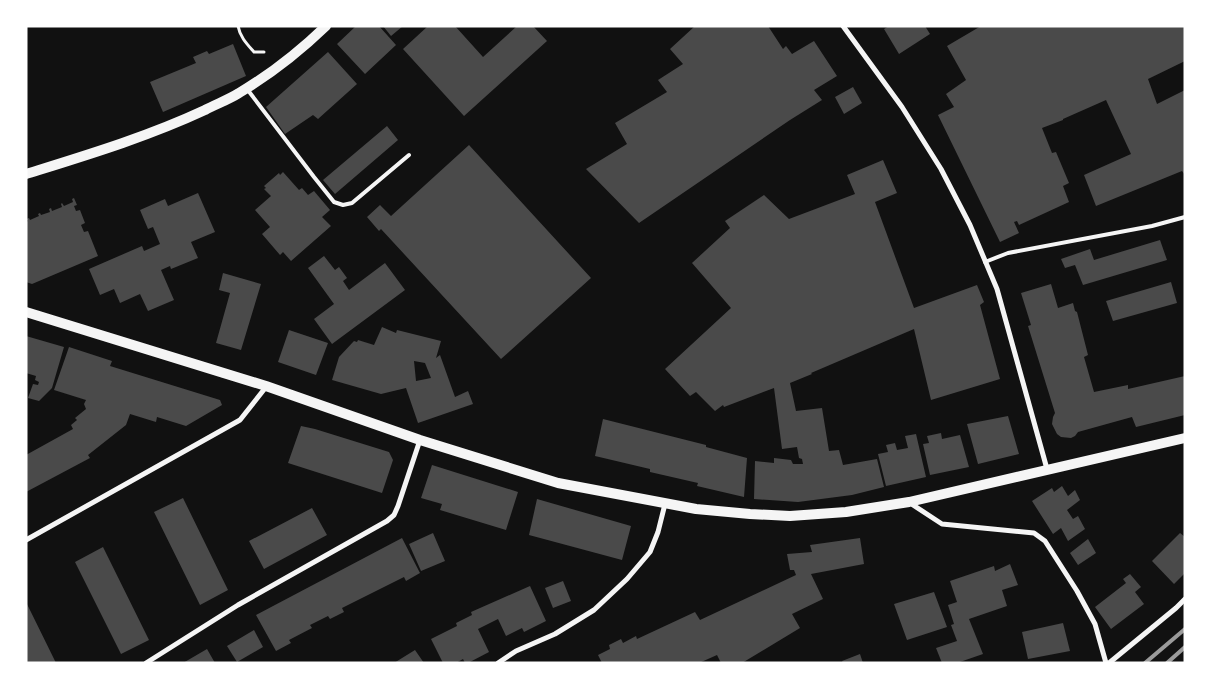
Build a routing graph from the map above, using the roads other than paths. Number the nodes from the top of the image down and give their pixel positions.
1 (326, 26) edge
2 (843, 26) edge
3 (247, 88) junction
4 (409, 156) dead end
5 (26, 174) edge
6 (1185, 217) edge
7 (985, 262) junction
8 (26, 312) edge
9 (266, 386) junction
10 (1185, 438) edge
11 (420, 440) junction
12 (1047, 469) junction
13 (909, 502) junction
14 (665, 504) junction
15 (26, 540) edge
16 (1185, 599) edge
17 (146, 663) edge
18 (498, 663) edge
19 (1108, 663) edge

1 - 3 main road
2 - 7 street
3 - 4 lane
3 - 5 main road
6 - 7 lane
7 - 12 street
8 - 9 main road
9 - 11 main road
9 - 15 street
10 - 12 main road
11 - 14 main road
11 - 17 street
12 - 13 main road
13 - 14 main road
13 - 19 street
14 - 18 street
16 - 19 street

